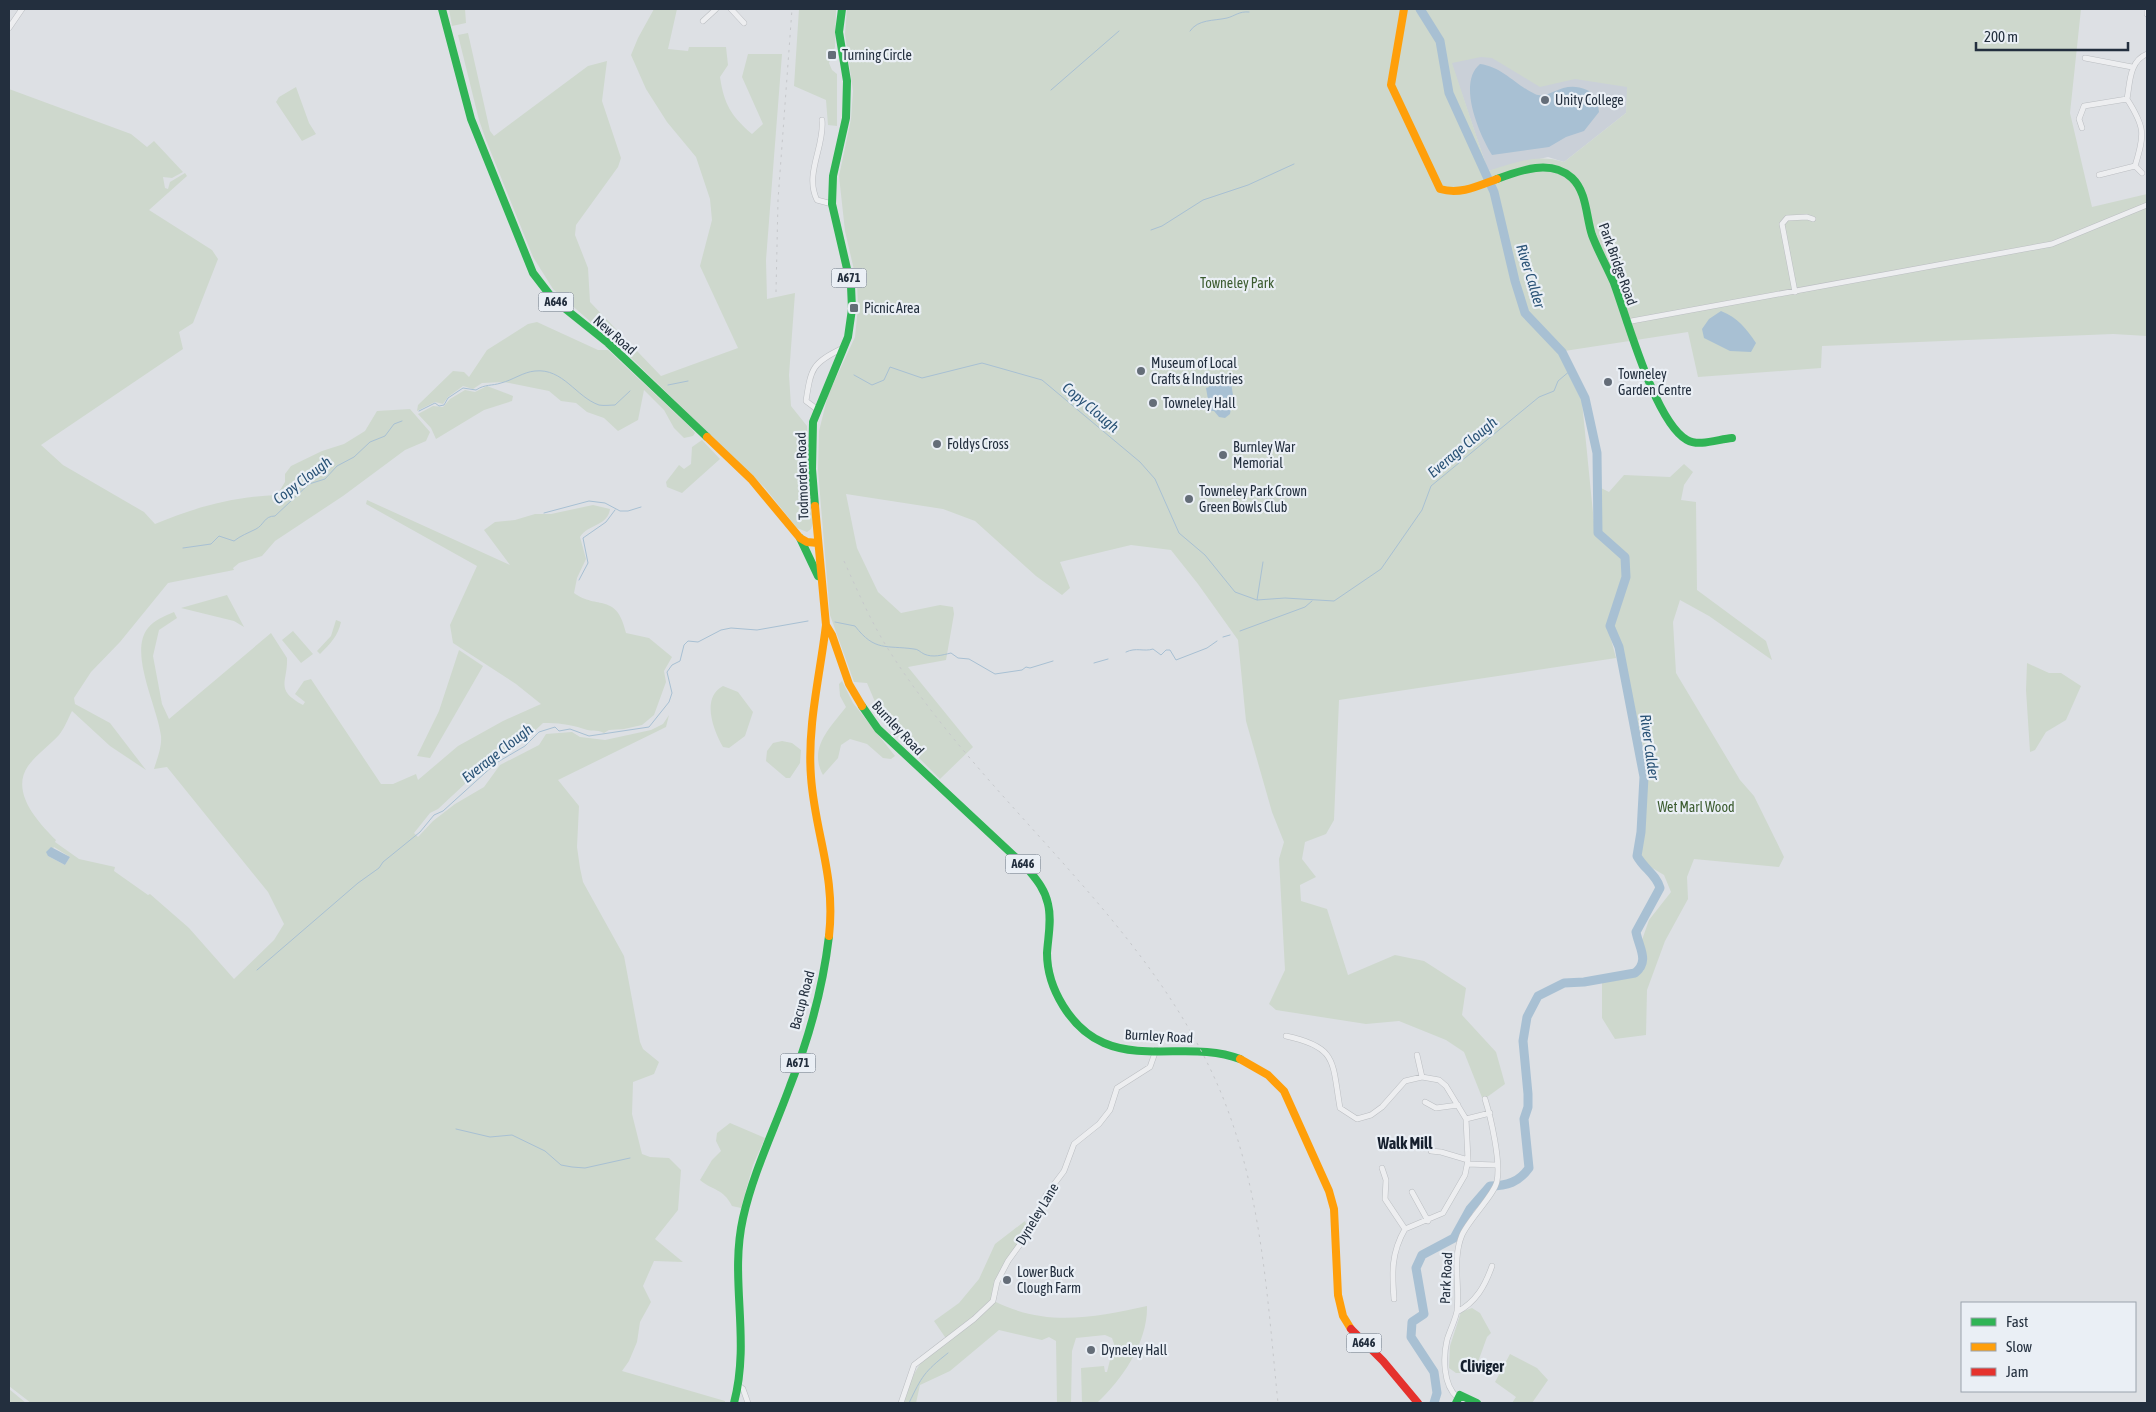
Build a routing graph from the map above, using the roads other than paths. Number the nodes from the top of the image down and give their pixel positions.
1 (22, 9) edge
2 (442, 9) edge
3 (716, 9) edge
4 (731, 9) edge
5 (842, 9) edge
6 (1404, 9) edge
7 (2147, 9) edge
8 (2147, 14) edge
9 (703, 21) dead end
10 (744, 23) dead end
11 (9, 28) edge
12 (2147, 54) edge
13 (2085, 58) dead end
14 (2132, 67) junction
15 (2126, 100) junction
16 (822, 120) dead end
17 (2082, 128) dead end
18 (2135, 166) junction
19 (2142, 173) dead end
20 (2099, 175) dead end
21 (832, 204) junction
22 (2147, 205) edge
23 (1812, 219) dead end
24 (1795, 292) junction
25 (1625, 322) junction
26 (844, 347) junction
27 (818, 410) junction
28 (1732, 438) dead end
29 (800, 538) junction
30 (818, 543) junction
31 (822, 584) junction
32 (826, 625) junction
33 (1286, 1036) dead end
34 (1156, 1050) junction
35 (1417, 1055) dead end
36 (1422, 1077) junction
37 (1485, 1099) dead end
38 (1425, 1102) dead end
39 (1458, 1105) junction
40 (1490, 1113) junction
41 (1466, 1119) junction
42 (1431, 1152) dead end
43 (1468, 1162) junction
44 (1496, 1165) junction
45 (1382, 1168) dead end
46 (1412, 1192) dead end
47 (1428, 1221) junction
48 (1405, 1230) junction
49 (1492, 1266) dead end
50 (1394, 1299) dead end
51 (1457, 1312) junction
52 (739, 1386) junction
53 (1456, 1400) edge
54 (734, 1403) edge
55 (748, 1403) edge
56 (901, 1403) edge
57 (1418, 1403) edge
58 (1477, 1403) edge

1 - 11 street
2 - 29 main road, New Road / A646
3 - 9 street
4 - 10 street
5 - 21 main road, Todmorden Road / A671
6 - 25 main road, Park Bridge Road
7 - 8 street
12 - 14 street
13 - 14 street
14 - 15 street
15 - 17 street
15 - 18 street
16 - 21 street
18 - 19 street
18 - 20 street
21 - 26 main road, Todmorden Road / A671
22 - 24 street
23 - 24 street
24 - 25 street
25 - 28 main road, Park Bridge Road
26 - 27 main road, Todmorden Road / A671
26 - 27 street
27 - 30 main road, Todmorden Road / A671
29 - 30 main road
29 - 31 main road, New Road
30 - 31 main road, Todmorden Road
31 - 32 main road, Todmorden Road
32 - 34 main road, Burnley Road / A646
32 - 52 main road, Bacup Road / A671
33 - 36 street
34 - 56 street, Dyneley Lane
34 - 57 main road, Burnley Road / A646
35 - 36 street
36 - 39 street
37 - 40 street
38 - 39 street
39 - 41 street
40 - 41 street
40 - 44 street
41 - 43 street
42 - 43 street
43 - 44 street
43 - 47 street
44 - 51 street, Park Road
45 - 48 street
46 - 47 street
47 - 48 street
48 - 50 street
49 - 51 street
51 - 53 street, Park Road
52 - 54 main road, Bacup Road / A671
52 - 55 street
53 - 58 main road

